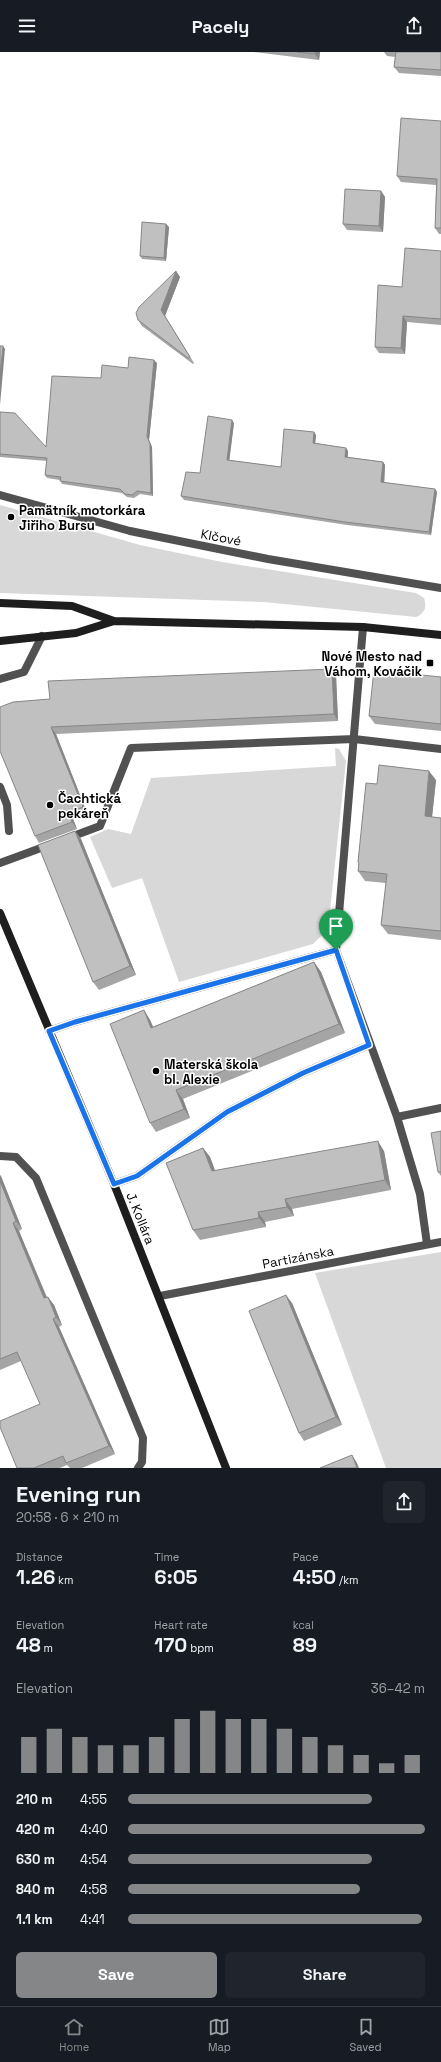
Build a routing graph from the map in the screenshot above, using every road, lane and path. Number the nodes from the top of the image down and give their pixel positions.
1 (0, 495) edge
2 (441, 588) edge
3 (0, 603) edge
4 (114, 621) junction
5 (363, 627) junction
6 (441, 635) edge
7 (42, 636) junction
8 (0, 641) edge
9 (0, 679) edge
10 (354, 739) junction
11 (441, 749) edge
12 (0, 787) edge
13 (9, 831) dead end
14 (0, 863) edge
15 (0, 913) edge
16 (336, 950) junction
17 (49, 1031) junction
18 (369, 1045) junction
19 (441, 1108) edge
20 (397, 1117) junction
21 (0, 1156) edge
22 (114, 1184) junction
23 (441, 1242) edge
24 (427, 1244) junction
25 (160, 1296) junction
26 (138, 1468) edge
27 (226, 1468) edge

1 - 2 street, Klčové
3 - 4 main road
4 - 5 main road
4 - 7 main road
5 - 6 main road
5 - 10 street
7 - 8 main road
7 - 9 street
10 - 11 street
10 - 14 street
10 - 16 street
12 - 13 street
15 - 17 main road, J. Kollára
16 - 17 street
16 - 18 street
17 - 22 main road, J. Kollára
18 - 20 street
18 - 22 street
19 - 20 street
20 - 24 street
21 - 26 street
22 - 25 main road, J. Kollára
23 - 24 street, Partizánska
24 - 25 street, Partizánska
25 - 27 main road, J. Kollára

